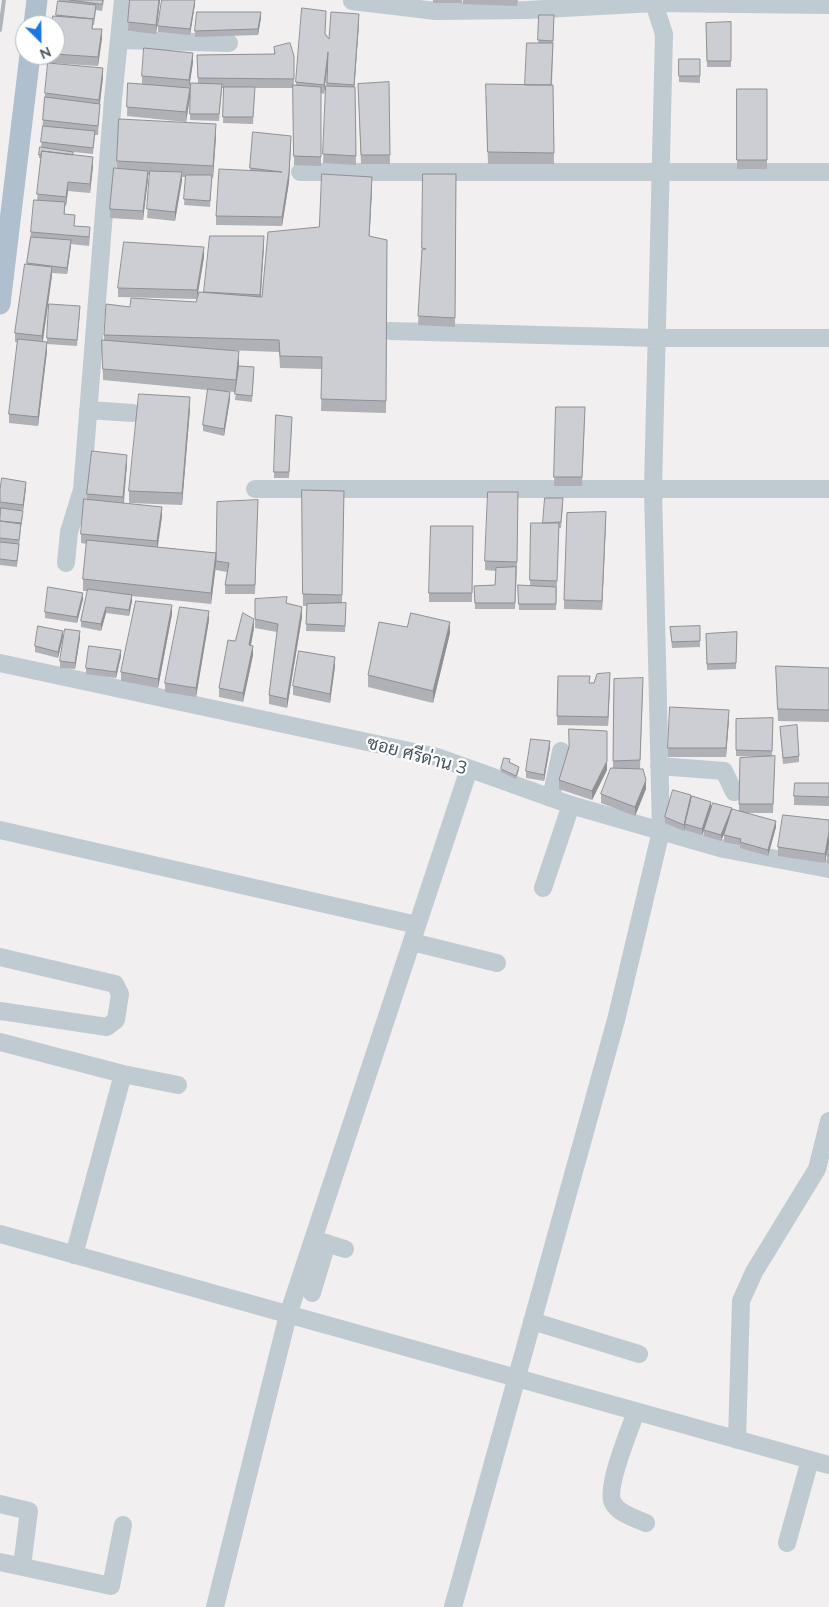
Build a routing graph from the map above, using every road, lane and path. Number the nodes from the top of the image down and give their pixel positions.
1 (37, 0) edge
2 (124, 0) edge
3 (352, 1) edge
4 (654, 3) junction
5 (527, 5) edge
6 (829, 5) edge
7 (35, 15) edge
8 (119, 40) junction
9 (228, 43) dead end
10 (29, 65) edge
11 (660, 171) junction
12 (300, 172) dead end
13 (829, 172) edge
14 (0, 304) edge
15 (390, 331) dead end
16 (656, 338) junction
17 (829, 338) edge
18 (88, 410) junction
19 (133, 413) dead end
20 (254, 489) dead end
21 (829, 489) edge
22 (653, 490) junction
23 (66, 562) dead end
24 (0, 663) edge
25 (561, 751) dead end
26 (659, 766) junction
27 (469, 769) junction
28 (734, 792) dead end
29 (551, 798) junction
30 (571, 805) junction
31 (0, 830) edge
32 (661, 831) junction
33 (829, 869) edge
34 (543, 888) dead end
35 (414, 933) junction
36 (0, 958) edge
37 (497, 963) dead end
38 (0, 1012) edge
39 (0, 1042) edge
40 (123, 1074) junction
41 (178, 1084) dead end
42 (829, 1121) edge
43 (823, 1171) edge
44 (0, 1234) edge
45 (320, 1241) junction
46 (345, 1249) dead end
47 (74, 1255) junction
48 (312, 1293) dead end
49 (288, 1315) junction
50 (532, 1321) junction
51 (639, 1354) dead end
52 (516, 1379) junction
53 (636, 1412) junction
54 (737, 1440) junction
55 (810, 1460) junction
56 (829, 1465) edge
57 (0, 1504) edge
58 (646, 1523) dead end
59 (123, 1525) dead end
60 (787, 1543) dead end
61 (0, 1562) edge
62 (22, 1566) junction
63 (215, 1607) edge
64 (452, 1607) edge

1 - 7 main road
2 - 8 street
3 - 5 street
4 - 5 street
4 - 6 street
4 - 11 street
8 - 9 street
8 - 18 street
10 - 14 main road
11 - 12 street
11 - 13 street
11 - 16 street
15 - 16 street
16 - 17 street
16 - 22 street
18 - 19 street
18 - 23 street
20 - 22 street
21 - 22 street
22 - 26 street
24 - 27 street, ซอย ศรีด่าน 3
25 - 29 street
26 - 28 street
26 - 32 street
27 - 29 street, ซอย ศรีด่าน 3
27 - 35 street
29 - 30 street, ซอย ศรีด่าน 3
30 - 32 street, ซอย ศรีด่าน 3
30 - 34 street
31 - 35 street
32 - 33 street, ซอย ศรีด่าน 3
32 - 50 street
35 - 37 street
35 - 45 street
36 - 38 street
39 - 40 street
40 - 41 street
40 - 47 street
42 - 43 street
43 - 54 street
44 - 47 street
45 - 46 street
45 - 48 street
45 - 49 street
47 - 49 street
49 - 52 street
49 - 63 street
50 - 51 street
50 - 52 street
52 - 53 street
52 - 64 street
53 - 54 street
53 - 58 street
54 - 55 street
55 - 56 street
55 - 60 street
57 - 62 street
59 - 62 street
61 - 62 street

